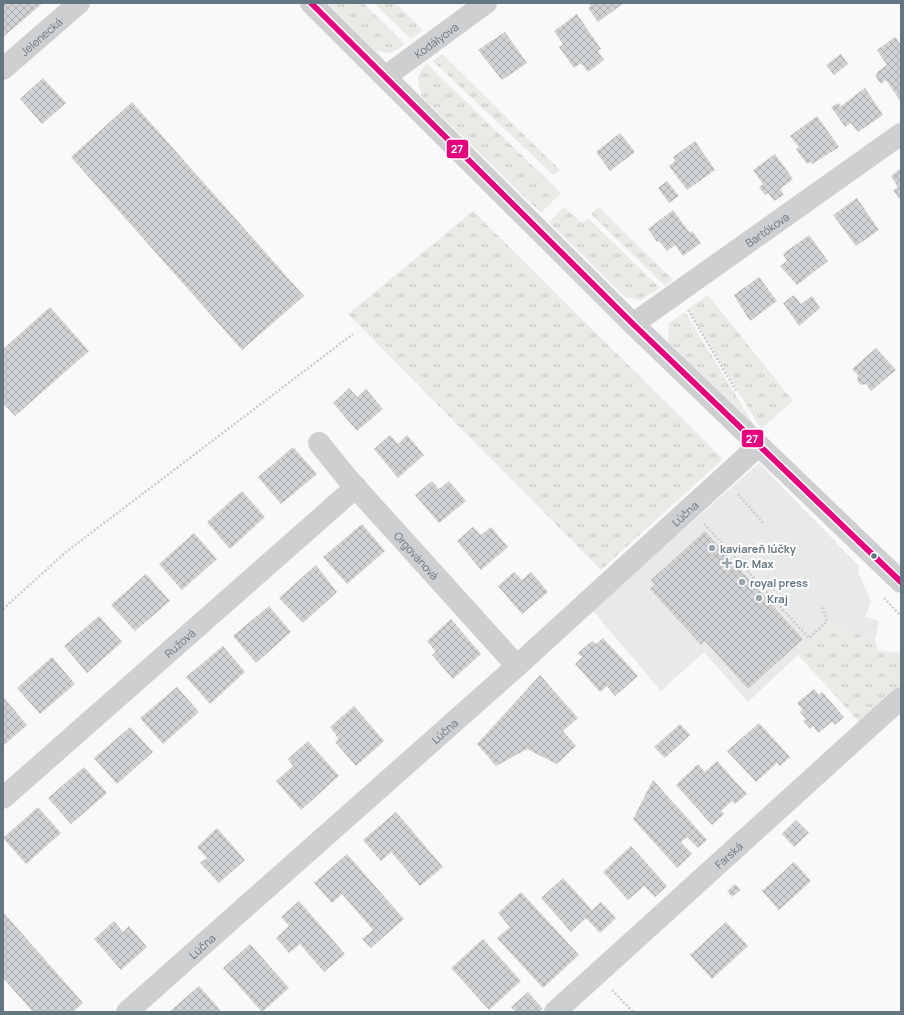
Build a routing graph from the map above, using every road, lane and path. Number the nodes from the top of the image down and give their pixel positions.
1 (79, 3) edge
2 (311, 3) edge
3 (486, 3) edge
4 (3, 69) edge
5 (385, 77) junction
6 (901, 134) edge
7 (684, 305) dead end
8 (633, 324) junction
9 (353, 334) dead end
10 (741, 398) dead end
11 (319, 443) dead end
12 (758, 446) junction
13 (356, 487) junction
14 (733, 489) dead end
15 (700, 519) dead end
16 (764, 524) dead end
17 (898, 574) edge
18 (822, 606) dead end
19 (3, 609) edge
20 (517, 666) junction
21 (901, 698) edge
22 (3, 798) edge
23 (597, 974) junction
24 (127, 1012) edge
25 (555, 1012) edge
26 (632, 1012) edge

1 - 4 street, Jelenecká
2 - 5 street
3 - 5 street, Kodályova
5 - 8 street
6 - 8 street, Bartókova
7 - 10 path
8 - 12 street
9 - 19 path
11 - 13 street, Orgovánová
12 - 17 street
12 - 20 street, Lúčna
13 - 20 street, Orgovánová
13 - 22 street, Ružová
14 - 16 path
15 - 18 path
20 - 24 street, Lúčna
21 - 23 street, Farská
23 - 25 street, Farská
23 - 26 path

